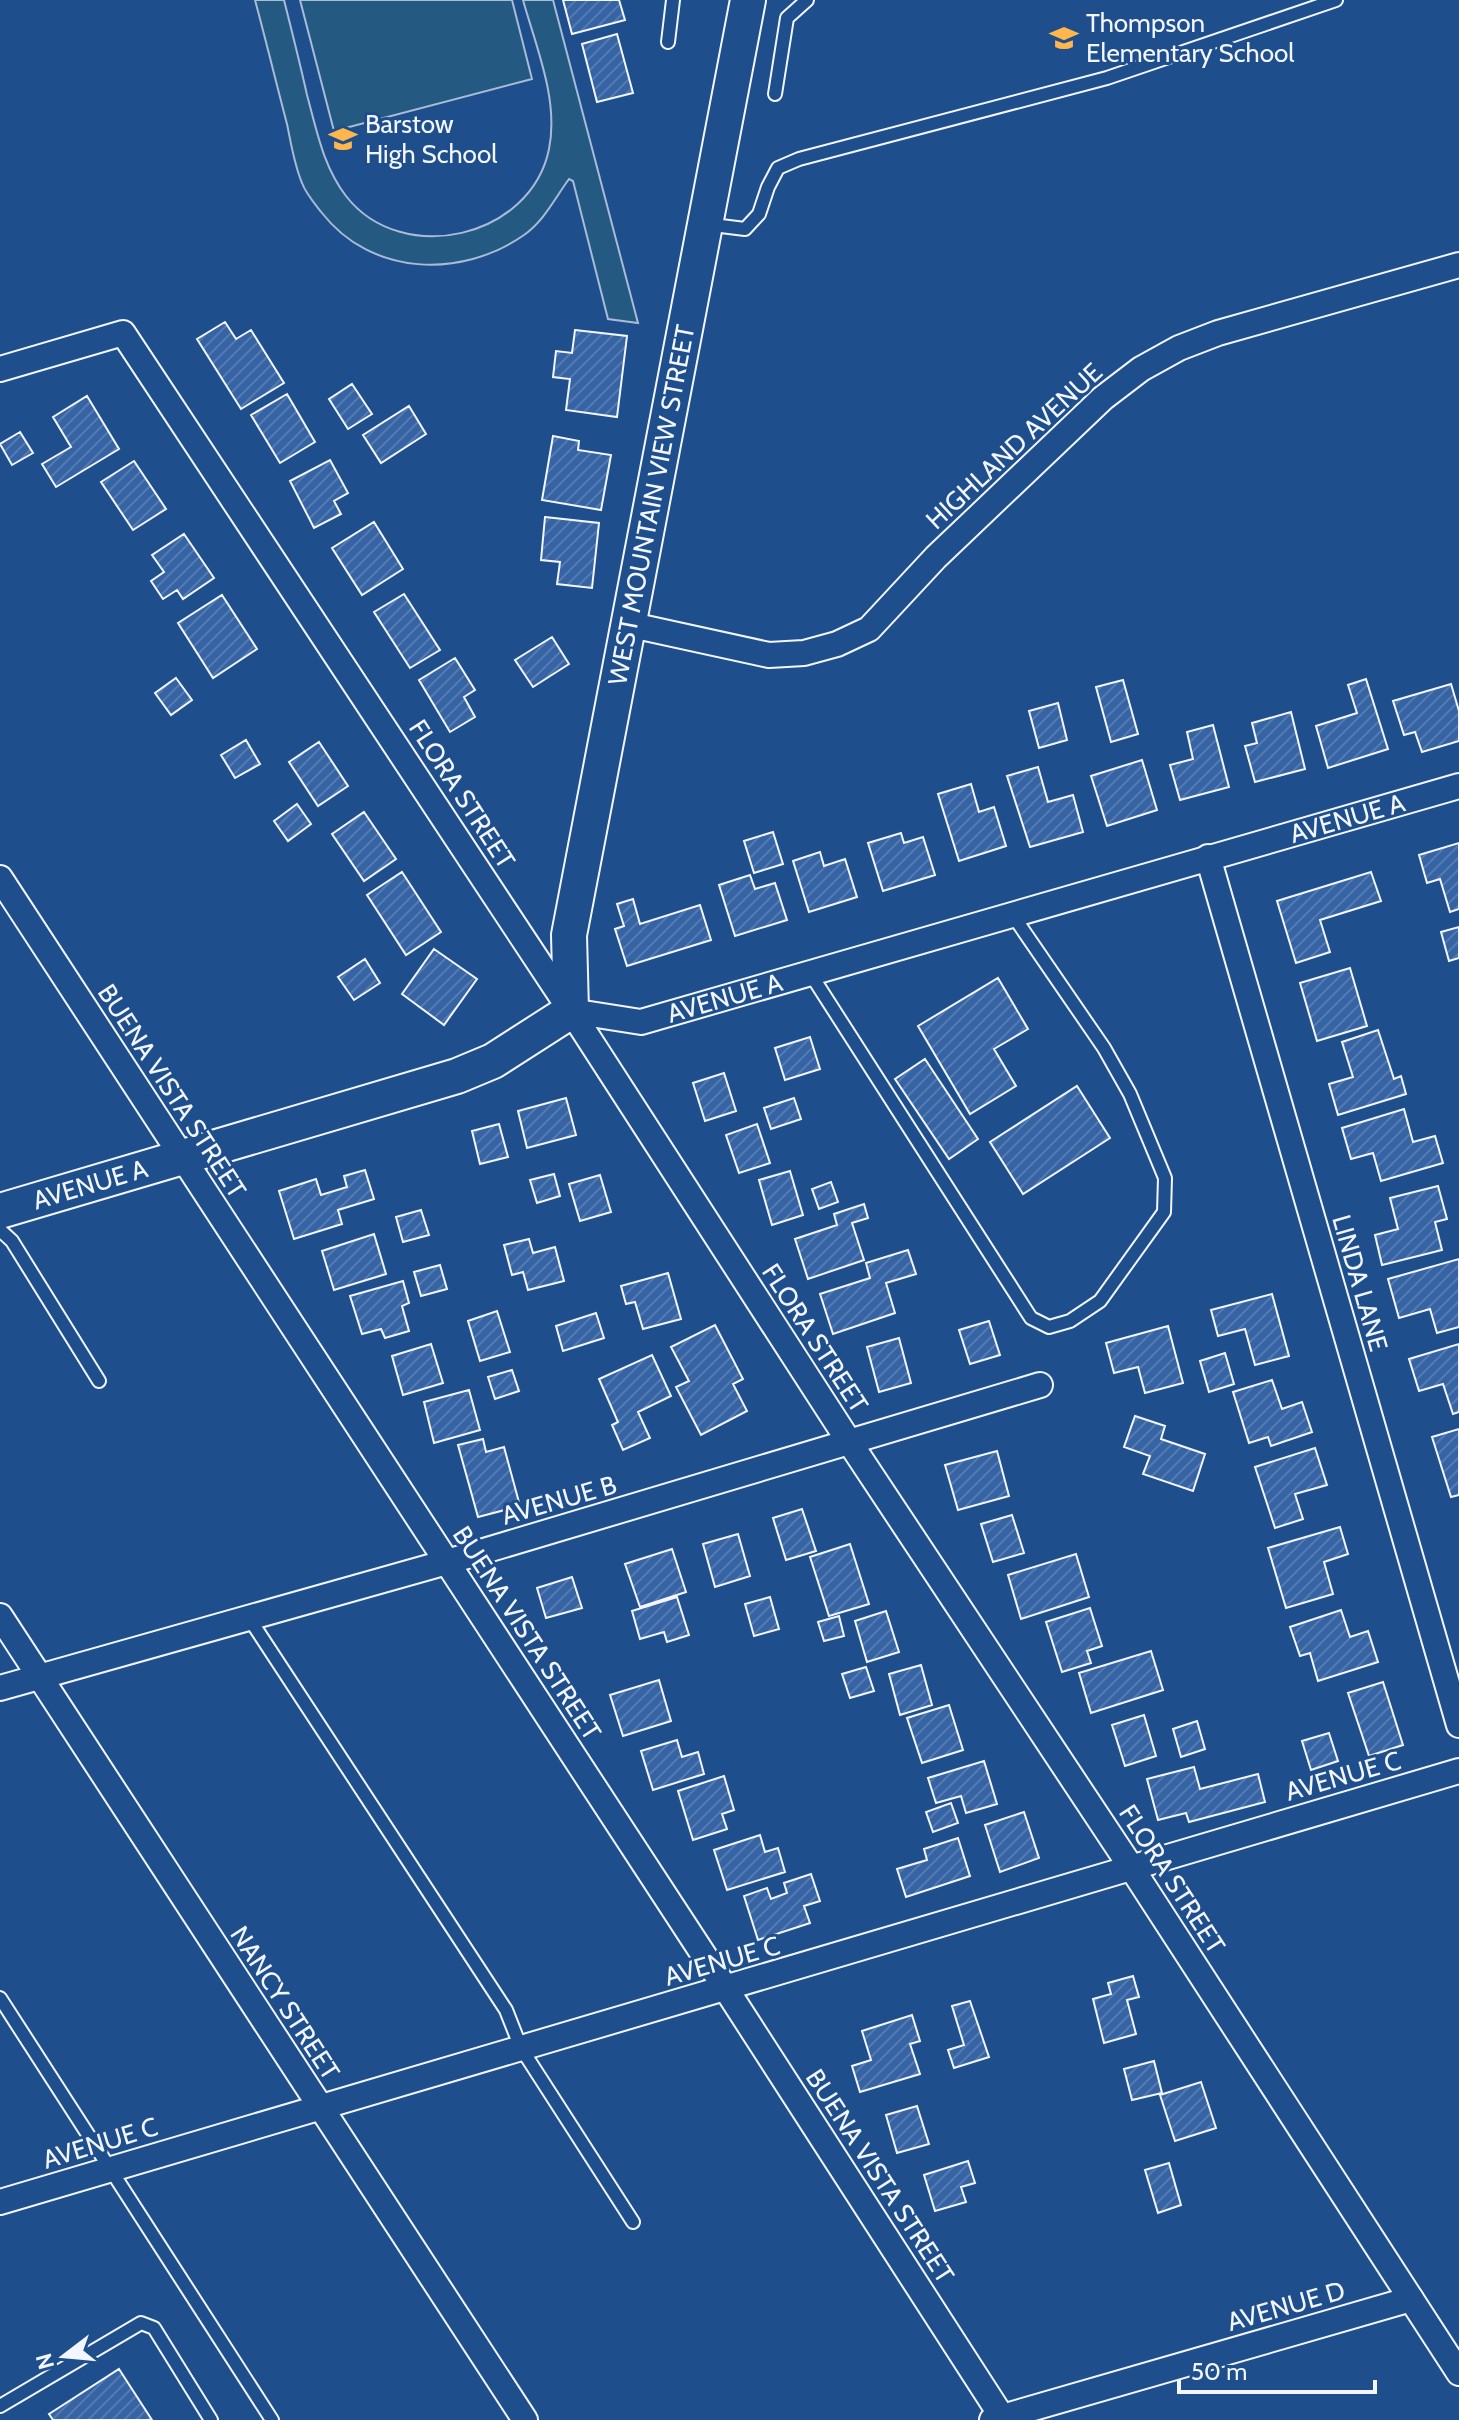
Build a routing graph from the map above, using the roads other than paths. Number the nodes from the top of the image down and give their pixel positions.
1 (673, 0) edge
2 (748, 0) edge
3 (807, 0) edge
4 (1336, 0) edge
5 (668, 42) dead end
6 (775, 94) dead end
7 (705, 224) junction
8 (1459, 265) edge
9 (0, 369) edge
10 (627, 624) junction
11 (1459, 786) edge
12 (1208, 857) junction
13 (0, 878) edge
14 (1012, 914) junction
15 (810, 973) junction
16 (571, 1011) junction
17 (181, 1157) junction
18 (0, 1211) edge
19 (0, 1230) edge
20 (99, 1381) dead end
21 (1040, 1385) dead end
22 (850, 1443) junction
23 (447, 1562) junction
24 (0, 1616) edge
25 (249, 1618) junction
26 (40, 1677) junction
27 (0, 1688) edge
28 (1459, 1725) edge
29 (1459, 1771) edge
30 (1131, 1867) junction
31 (726, 1989) junction
32 (0, 1998) edge
33 (521, 2048) junction
34 (320, 2107) junction
35 (110, 2169) junction
36 (0, 2202) edge
37 (633, 2222) dead end
38 (1411, 2299) junction
39 (1459, 2373) edge
40 (0, 2406) edge
41 (1000, 2419) edge
42 (211, 2420) edge
43 (272, 2420) edge
44 (525, 2420) edge

1 - 5 lane
2 - 7 street, WEST MOUNTAIN VIEW STREET
3 - 6 lane
4 - 7 lane
7 - 10 street, WEST MOUNTAIN VIEW STREET
8 - 10 street, HIGHLAND AVENUE
9 - 16 street, FLORA STREET
10 - 16 street, WEST MOUNTAIN VIEW STREET
11 - 12 street, AVENUE A
12 - 14 street, AVENUE A
12 - 28 street, LINDA LANE
13 - 17 street, BUENA VISTA STREET
14 - 15 street, AVENUE A
14 - 15 lane
15 - 16 street, AVENUE A
16 - 17 street, AVENUE A
16 - 22 street, FLORA STREET
17 - 18 street, AVENUE A
17 - 23 street, BUENA VISTA STREET
19 - 20 lane
21 - 22 street, AVENUE B
22 - 23 street, AVENUE B
22 - 30 street, FLORA STREET
23 - 25 street, AVENUE B
23 - 31 street, BUENA VISTA STREET
24 - 26 street, NANCY STREET
25 - 26 street, AVENUE B
25 - 33 lane
26 - 27 street, AVENUE B
26 - 34 street, NANCY STREET
29 - 30 street, AVENUE C
30 - 31 street, AVENUE C
30 - 38 street, FLORA STREET
31 - 33 street, AVENUE C
31 - 41 street, BUENA VISTA STREET
32 - 35 lane
33 - 34 street, AVENUE C
33 - 37 lane
34 - 35 street, AVENUE C
34 - 44 street, NANCY STREET
35 - 36 street, AVENUE C
35 - 43 lane
38 - 39 street, FLORA STREET
38 - 41 street, AVENUE D
40 - 42 lane

